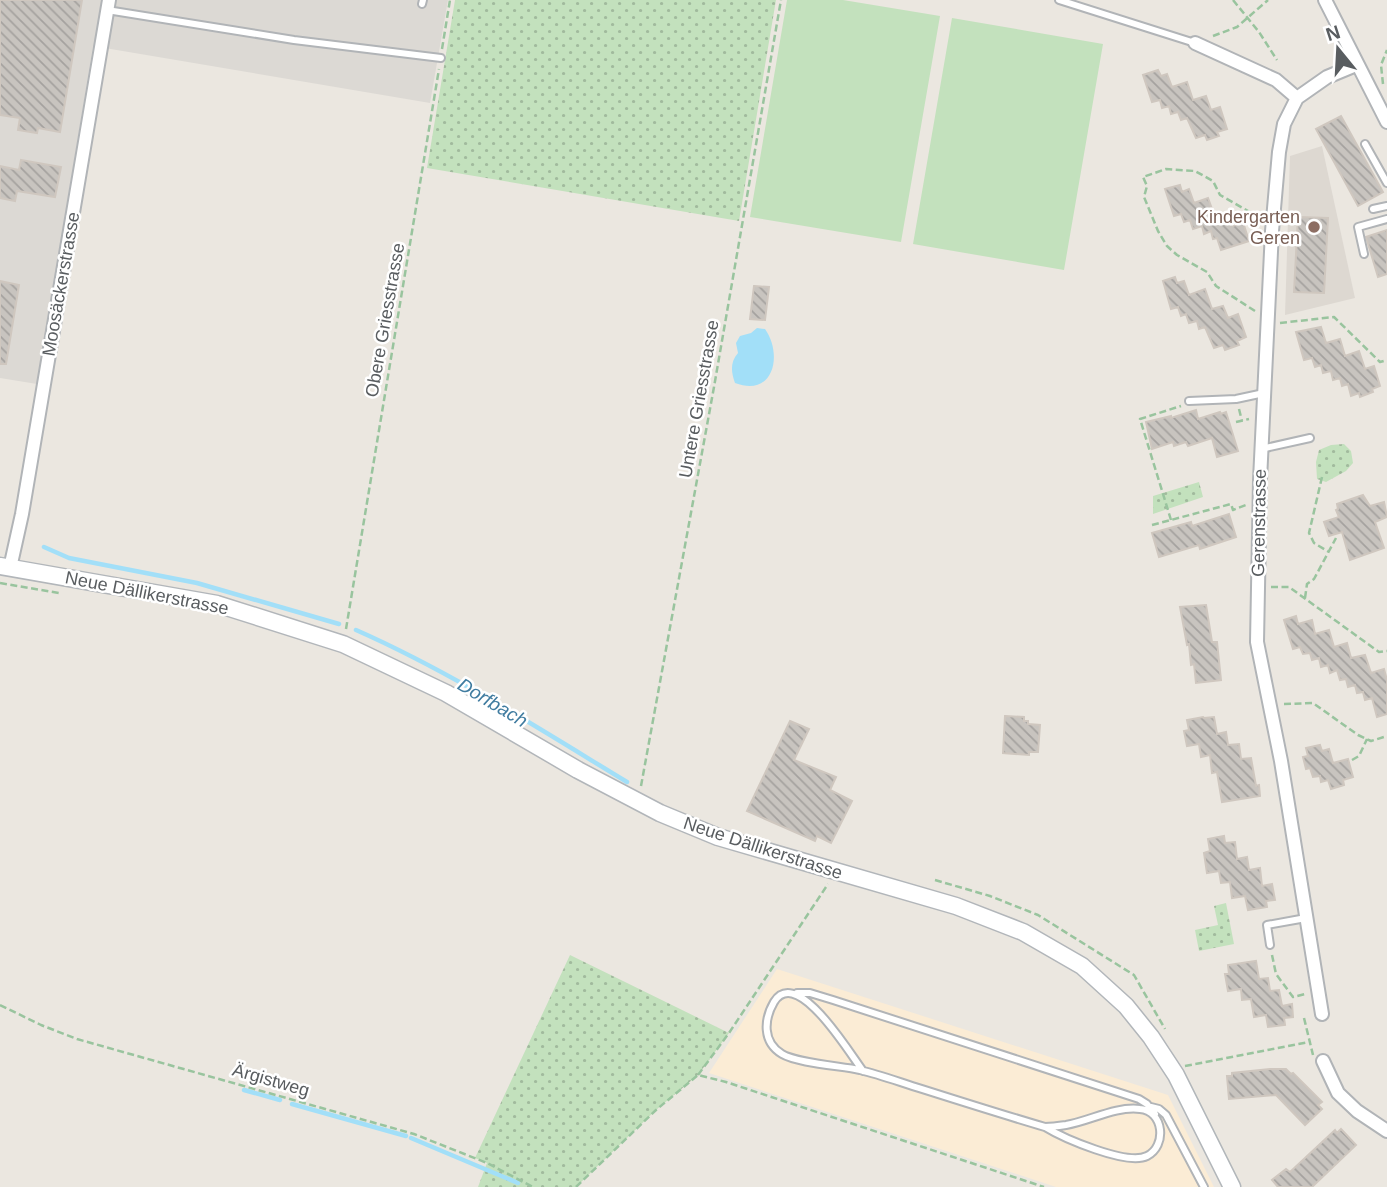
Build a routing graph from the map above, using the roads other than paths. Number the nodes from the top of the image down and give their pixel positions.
1 (1059, 0) edge
2 (1325, 0) edge
3 (108, 5) edge
4 (1195, 43) joint
5 (441, 58) road end
6 (1356, 65) junction
7 (1297, 98) junction
8 (1387, 122) edge
9 (1365, 144) dead end
10 (1387, 183) edge
11 (1387, 206) edge
12 (1373, 209) dead end
13 (1387, 219) edge
14 (1364, 254) dead end
15 (1264, 393) junction
16 (1189, 401) road end
17 (1310, 438) dead end
18 (1261, 449) junction
19 (5, 567) edge
20 (1306, 918) junction
21 (1270, 945) road end
22 (795, 992) junction
23 (1322, 1014) dead end
24 (1324, 1061) road end
25 (863, 1071) junction
26 (1151, 1107) junction
27 (1156, 1116) junction
28 (1045, 1127) junction
29 (1387, 1131) edge
30 (1204, 1187) edge
31 (1232, 1187) edge

1 - 4 lane
2 - 6 street
3 - 5 lane
3 - 19 street, Moosäckerstrasse
4 - 7 street
6 - 7 street
6 - 8 street
7 - 15 street, Gerenstrasse
9 - 10 lane
11 - 12 lane
13 - 14 lane
15 - 16 lane
15 - 18 street, Gerenstrasse
17 - 18 lane
18 - 20 street, Gerenstrasse
19 - 31 street, Neue Dällikerstrasse
20 - 21 lane
20 - 23 street, Gerenstrasse
22 - 25 lane
22 - 25 lane
22 - 26 lane
24 - 29 street
25 - 28 lane
26 - 27 lane
26 - 30 lane
27 - 28 lane
27 - 28 lane

